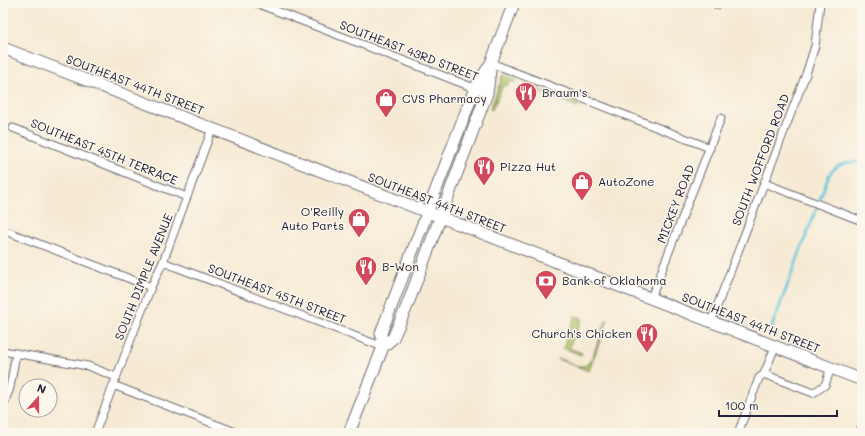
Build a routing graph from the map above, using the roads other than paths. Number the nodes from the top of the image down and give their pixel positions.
1 (4, 3) edge
2 (256, 3) edge
3 (514, 3) edge
4 (820, 3) edge
5 (3, 6) edge
6 (3, 48) edge
7 (491, 63) junction
8 (474, 88) junction
9 (487, 93) junction
10 (721, 118) dead end
11 (13, 128) dead end
12 (212, 129) junction
13 (710, 148) junction
14 (764, 184) junction
15 (187, 197) junction
16 (426, 212) junction
17 (441, 218) junction
18 (862, 221) edge
19 (3, 230) edge
20 (163, 262) junction
21 (151, 287) junction
22 (651, 298) junction
23 (711, 322) junction
24 (775, 346) junction
25 (383, 347) junction
26 (3, 351) edge
27 (16, 353) junction
28 (831, 368) junction
29 (764, 374) junction
30 (116, 377) junction
31 (862, 380) edge
32 (113, 385) junction
33 (3, 406) edge
34 (862, 426) edge
35 (95, 433) edge
36 (238, 433) edge
37 (349, 433) edge
38 (738, 433) edge
39 (859, 433) edge

1 - 5 street
2 - 8 street, SOUTHEAST 43RD STREET
3 - 7 main road
4 - 14 street, SOUTH WOFFORD ROAD
6 - 12 main road, SOUTHEAST 44TH STREET
7 - 8 main road
7 - 9 main road
7 - 13 street, SOUTHEAST 43RD STREET
8 - 9 street, SOUTHEAST 43RD STREET
8 - 16 main road
9 - 17 main road
10 - 13 street, MICKEY ROAD
11 - 15 street, SOUTHEAST 45TH TERRACE
12 - 15 street, SOUTH DIMPLE AVENUE
12 - 16 main road, SOUTHEAST 44TH STREET
13 - 22 street, MICKEY ROAD
14 - 18 street
14 - 23 street, SOUTH WOFFORD ROAD
15 - 20 street, SOUTH DIMPLE AVENUE
16 - 17 main road, SOUTHEAST 44TH STREET
16 - 25 main road
17 - 22 main road, SOUTHEAST 44TH STREET
17 - 25 main road
19 - 21 street
20 - 21 street, SOUTH DIMPLE AVENUE
20 - 25 street, SOUTHEAST 45TH STREET
21 - 30 street, SOUTH DIMPLE AVENUE
22 - 23 main road, SOUTHEAST 44TH STREET
23 - 24 main road, SOUTHEAST 44TH STREET
24 - 28 main road, SOUTHEAST 44TH STREET
24 - 29 street
25 - 37 main road
26 - 27 street
27 - 30 street
27 - 33 street
28 - 29 street
28 - 31 main road, SOUTHEAST 44TH STREET
29 - 38 street
30 - 32 street, SOUTH DIMPLE AVENUE
32 - 35 street, SOUTH DIMPLE AVENUE
32 - 36 street
34 - 39 street

